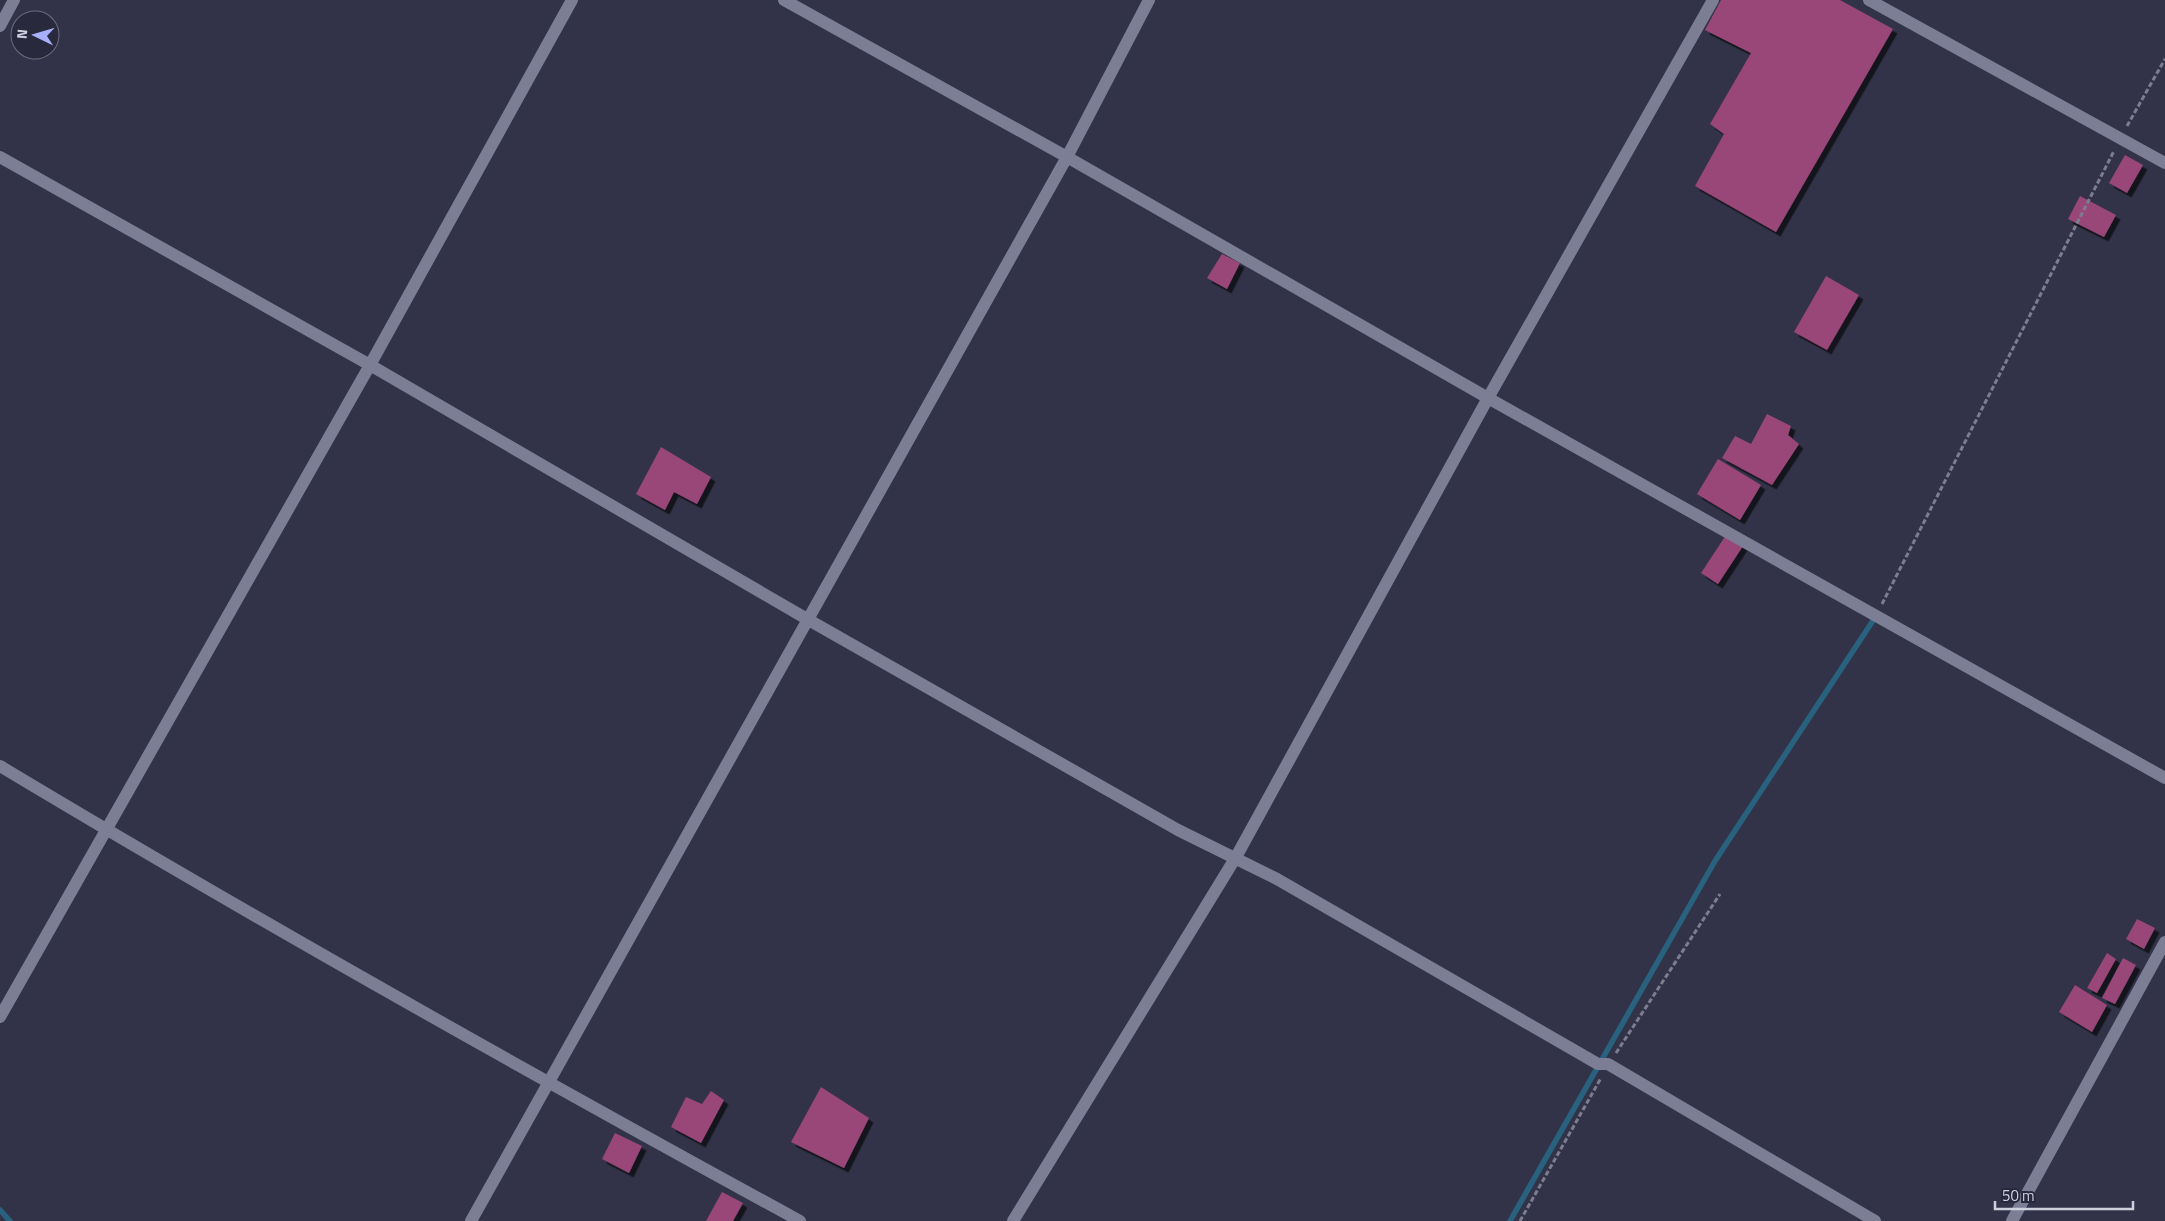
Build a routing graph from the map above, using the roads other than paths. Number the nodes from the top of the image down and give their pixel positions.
1 (14, 0) edge
2 (572, 0) edge
3 (784, 0) edge
4 (1149, 0) edge
5 (1714, 0) edge
6 (1869, 0) edge
7 (0, 26) edge
8 (0, 157) edge
9 (1067, 157) junction
10 (2165, 163) edge
11 (370, 365) junction
12 (1488, 398) junction
13 (807, 619) junction
14 (0, 766) edge
15 (2165, 778) edge
16 (106, 830) junction
17 (1236, 857) junction
18 (2165, 942) edge
19 (0, 1017) edge
20 (548, 1083) junction
21 (471, 1221) edge
22 (800, 1221) edge
23 (1013, 1221) edge
24 (1874, 1221) edge
25 (2012, 1221) edge

1 - 7 street
2 - 11 street
3 - 9 street
4 - 9 street
5 - 12 street
6 - 10 street
8 - 11 street
9 - 12 street
9 - 13 street
11 - 13 street
11 - 16 street
12 - 15 street
12 - 17 street
13 - 17 street
13 - 20 street
14 - 16 street
16 - 19 street
16 - 20 street
17 - 23 street
17 - 24 street
18 - 25 street
20 - 21 street
20 - 22 street

